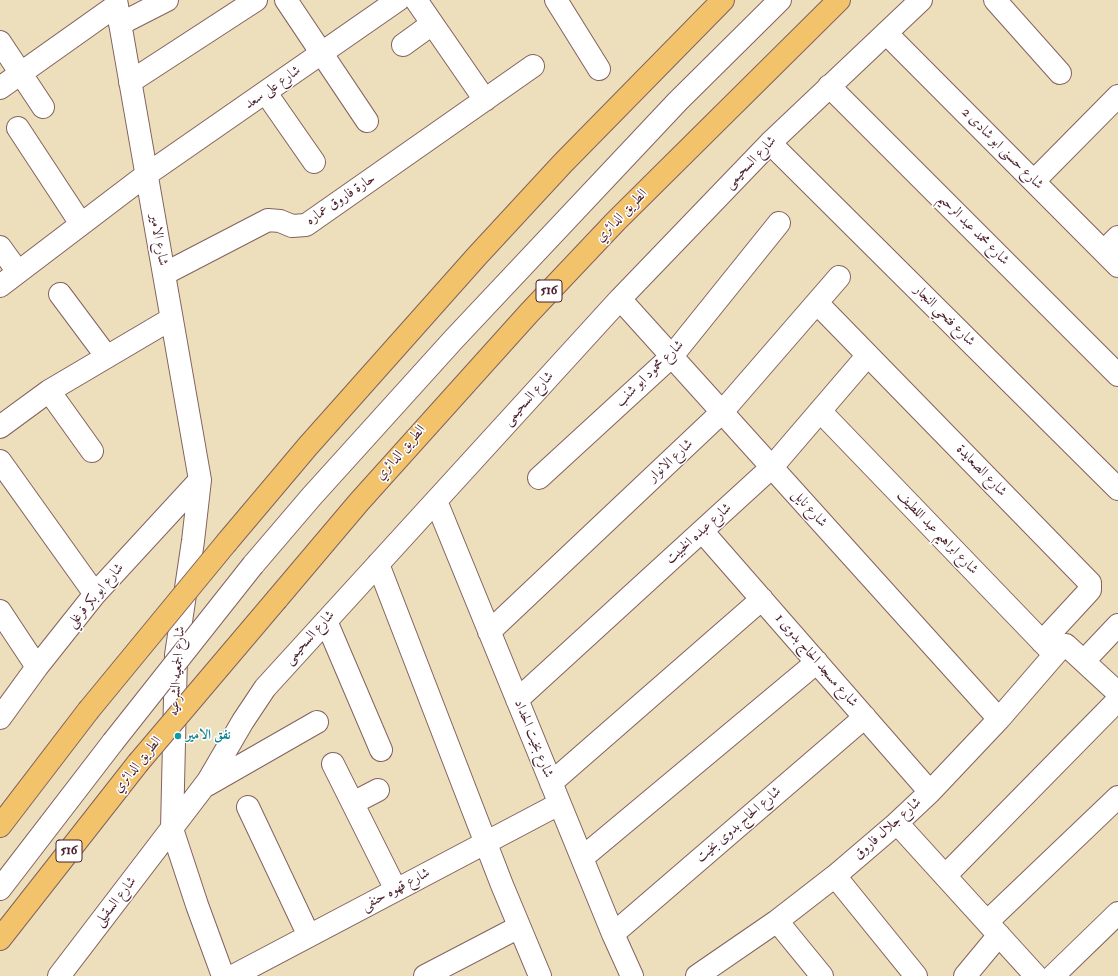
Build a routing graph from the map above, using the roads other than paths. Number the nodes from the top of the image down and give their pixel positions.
1 (168, 0) edge
2 (256, 0) edge
3 (286, 0) edge
4 (398, 0) edge
5 (416, 0) edge
6 (723, 0) edge
7 (780, 0) edge
8 (839, 0) edge
9 (921, 0) edge
10 (995, 0) edge
11 (564, 4) edge
12 (118, 10) edge
13 (432, 24) junction
14 (886, 33) junction
15 (0, 42) edge
16 (403, 45) dead end
17 (321, 53) junction
18 (533, 66) dead end
19 (599, 69) dead end
20 (1060, 73) dead end
21 (21, 74) junction
22 (130, 82) junction
23 (829, 86) junction
24 (0, 88) edge
25 (266, 93) junction
26 (1118, 96) edge
27 (485, 100) junction
28 (43, 107) dead end
29 (367, 121) dead end
30 (18, 128) dead end
31 (770, 143) junction
32 (314, 162) dead end
33 (146, 175) junction
34 (1034, 181) junction
35 (779, 223) dead end
36 (81, 224) junction
37 (0, 247) edge
38 (1113, 251) edge
39 (18, 272) junction
40 (164, 274) junction
41 (839, 276) dead end
42 (0, 286) edge
43 (60, 294) dead end
44 (620, 299) junction
45 (817, 303) junction
46 (171, 319) junction
47 (868, 355) junction
48 (672, 356) junction
49 (107, 357) junction
50 (1118, 375) edge
51 (49, 391) junction
52 (820, 411) junction
53 (722, 412) junction
54 (0, 427) edge
55 (92, 451) dead end
56 (0, 461) edge
57 (772, 468) junction
58 (539, 478) dead end
59 (200, 480) junction
60 (1118, 489) edge
61 (436, 501) junction
62 (702, 531) junction
63 (378, 564) junction
64 (95, 594) junction
65 (762, 599) junction
66 (0, 611) edge
67 (326, 621) junction
68 (1118, 625) edge
69 (490, 632) junction
70 (1048, 648) junction
71 (1084, 661) junction
72 (817, 662) junction
73 (37, 667) junction
74 (1118, 693) edge
75 (517, 700) junction
76 (1118, 700) edge
77 (3, 712) edge
78 (865, 717) junction
79 (999, 719) junction
80 (317, 722) dead end
81 (381, 750) dead end
82 (333, 764) dead end
83 (551, 783) junction
84 (204, 787) junction
85 (378, 790) dead end
86 (930, 792) junction
87 (1118, 797) edge
88 (353, 803) junction
89 (559, 804) junction
90 (248, 807) dead end
91 (897, 823) junction
92 (0, 826) edge
93 (172, 829) junction
94 (486, 843) junction
95 (582, 858) junction
96 (835, 876) junction
97 (945, 876) junction
98 (0, 889) edge
99 (396, 890) junction
100 (1118, 913) edge
101 (777, 921) junction
102 (519, 927) junction
103 (993, 928) junction
104 (613, 934) junction
105 (309, 936) junction
106 (0, 939) edge
107 (709, 973) edge
108 (59, 976) edge
109 (223, 976) edge
110 (233, 976) edge
111 (425, 976) edge
112 (540, 976) edge
113 (632, 976) edge
114 (822, 976) edge
115 (916, 976) edge
116 (965, 976) edge
117 (1036, 976) edge
118 (1053, 976) edge

1 - 12 street
2 - 22 street
3 - 17 street
4 - 17 street, شارع على سعد
5 - 13 street
6 - 92 highway, bridge
7 - 98 street, bridge
8 - 106 highway, الطريق الدائري / 516, bridge
9 - 14 street, شارع السحيمى
10 - 20 street
11 - 19 street
12 - 21 street
12 - 22 street, شارع الامير
13 - 16 street
13 - 27 street
14 - 23 street, شارع السحيمى
14 - 34 street, شارع حسنى ابو شادى 2
15 - 21 street
17 - 25 street, شارع على سعد
17 - 29 street
18 - 27 street, حارة فاروق عماره
21 - 24 street
21 - 28 street
22 - 33 street, شارع الامير
23 - 31 street, شارع السحيمى
23 - 50 street, شارع محمد عبد الرحيم
25 - 32 street
25 - 33 street, شارع على سعد
26 - 34 street
27 - 40 street, حارة فاروق عماره
30 - 36 street
31 - 44 street, شارع السحيمى
31 - 60 street, شارع فتحي النجار
33 - 36 street, شارع على سعد
33 - 40 street, شارع الامير
34 - 38 street, شارع حسنى ابو شادى 2
35 - 48 street, شارع محمود ابو شنب
36 - 39 street, شارع على سعد
37 - 39 street
39 - 42 street, شارع على سعد
40 - 46 street, شارع الامير
41 - 45 street, شارع الانوار
43 - 49 street
44 - 48 street, شارع نايل
44 - 61 street, شارع السحيمى
45 - 47 street, شارع الصعايدة
45 - 53 street, شارع الانوار
46 - 49 street
46 - 59 street, شارع الامير
47 - 52 street, شارع عبده الخبيت
47 - 70 street, شارع الصعايدة
48 - 53 street, شارع نايل
48 - 58 street, شارع محمود ابو شنب
49 - 51 street
51 - 54 street
51 - 55 street
52 - 57 street, شارع عبده الخبيت
52 - 70 street, شارع ابراهيم عبد اللطيف
53 - 57 street, شارع نايل
53 - 69 street, شارع الانوار
56 - 64 street
57 - 62 street, شارع عبده الخبيت
57 - 79 street, شارع نايل
59 - 64 street, شارع ابو بكر فرغلي
59 - 93 street, شارع الجمعيه الشرعيه
61 - 63 street, شارع السحيمى
61 - 69 street, شارع بخيت الحداد
62 - 65 street, شارع مسجد الحاج بدوى 1
62 - 75 street, شارع عبده الخبيت
63 - 67 street, شارع السحيمى
63 - 94 street
64 - 73 street, شارع ابو بكر فرغلي
65 - 72 street, شارع مسجد الحاج بدوى 1
65 - 83 street
66 - 73 street
67 - 81 street
67 - 84 street, شارع السحيمى
68 - 71 street
69 - 75 street, شارع بخيت الحداد
70 - 71 street
70 - 79 street, شارع جلال فاروق
71 - 74 street
72 - 78 street, شارع مسجد الحاج بدوى 1
72 - 95 street
73 - 77 street, شارع ابو بكر فرغلي
75 - 83 street, شارع بخيت الحداد
76 - 97 street
78 - 86 street, شارع مسجد الحاج بدوى 1
78 - 104 street, شارع الحاج بدوى بخيت
79 - 86 street, شارع جلال فاروق
80 - 84 street
82 - 88 street
83 - 89 street, شارع بخيت الحداد
84 - 93 street, شارع السحيمى
85 - 88 street
86 - 91 street, شارع جلال فاروق
87 - 103 street
88 - 99 street
89 - 94 street, شارع قهوه حنفى
89 - 95 street, شارع بخيت الحداد
90 - 105 street
91 - 96 street, شارع جلال فاروق
91 - 97 street
93 - 108 street, شارع السقيلى
93 - 109 street, شارع الجمعيه الشرعيه
94 - 99 street, شارع قهوه حنفى
94 - 102 street
95 - 104 street, شارع بخيت الحداد
96 - 101 street, شارع جلال فاروق
96 - 115 street
97 - 103 street
99 - 105 street, شارع قهوه حنفى
100 - 118 street
101 - 107 street, شارع جلال فاروق
101 - 114 street
102 - 111 street
102 - 112 street
103 - 116 street
103 - 117 street
104 - 113 street, شارع بخيت الحداد
105 - 110 street, شارع قهوه حنفى

